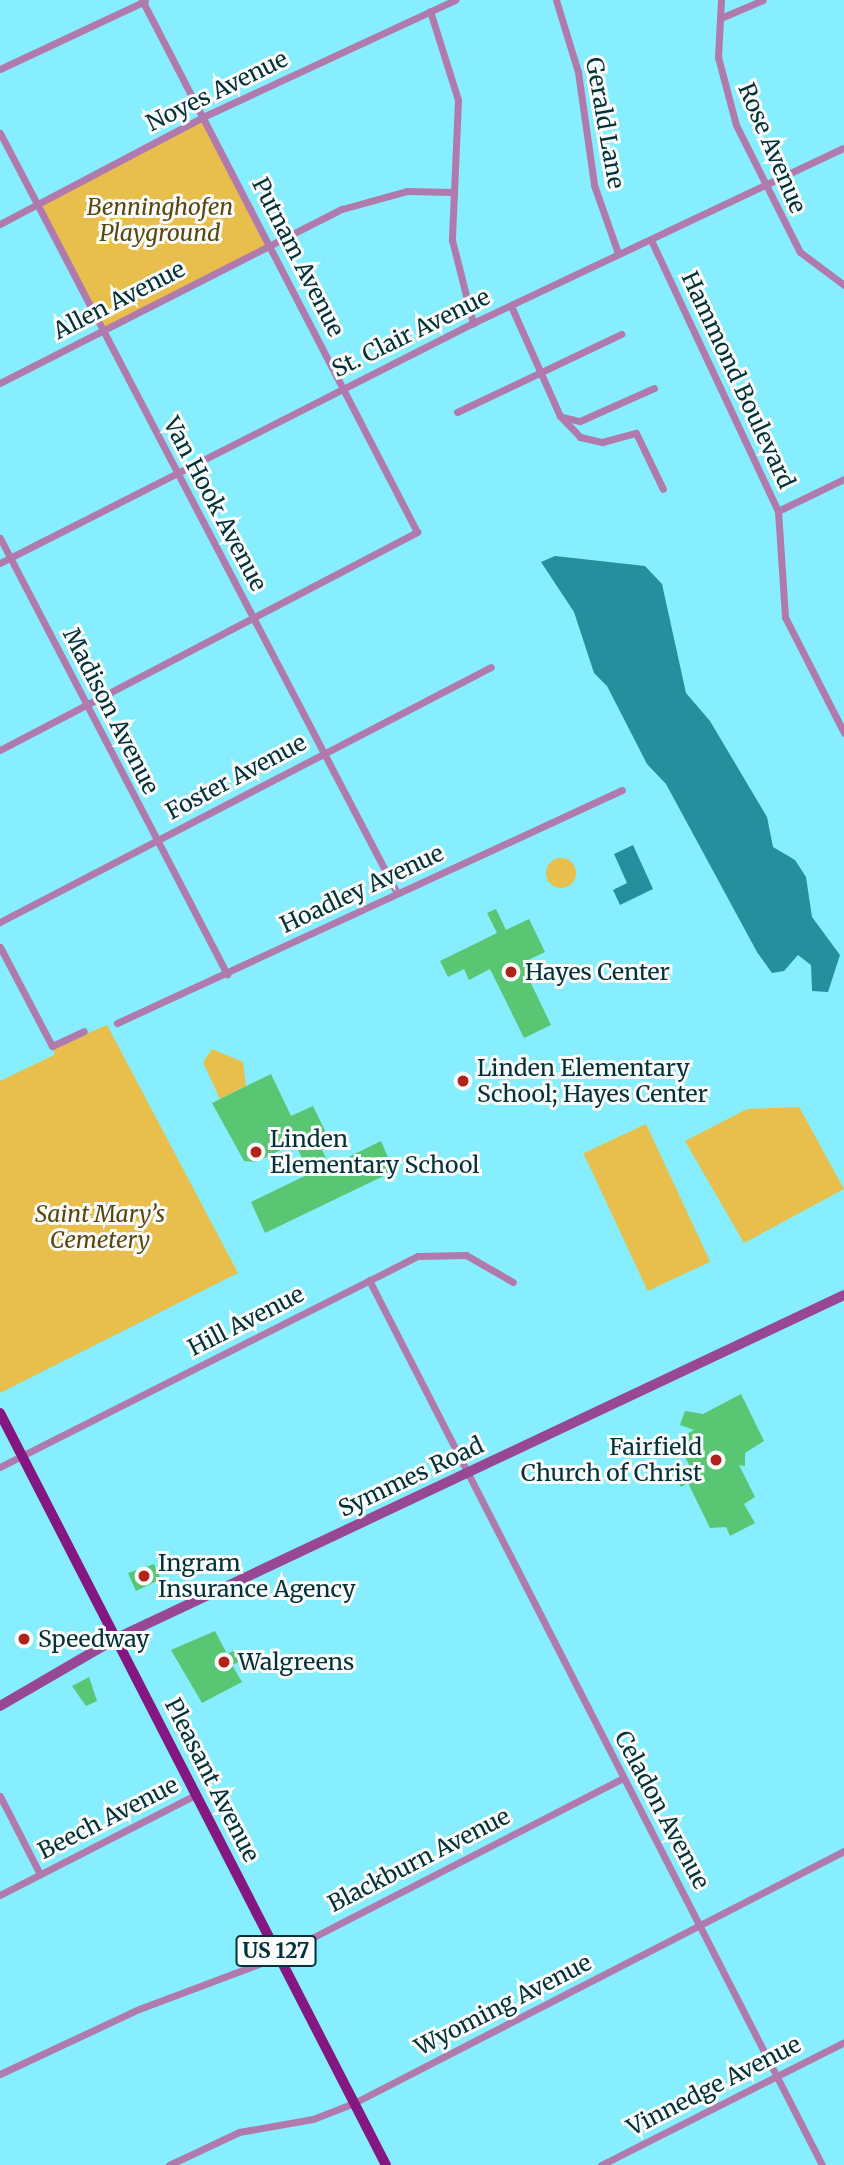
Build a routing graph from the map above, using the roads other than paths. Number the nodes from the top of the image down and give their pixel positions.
1 (454, 0) edge
2 (556, 0) edge
3 (721, 0) edge
4 (763, 0) edge
5 (144, 1) edge
6 (430, 11) junction
7 (723, 17) junction
8 (0, 69) edge
9 (205, 116) junction
10 (0, 133) edge
11 (844, 148) edge
12 (767, 185) junction
13 (453, 192) junction
14 (37, 205) junction
15 (0, 224) edge
16 (651, 240) junction
17 (270, 244) junction
18 (618, 253) junction
19 (844, 285) edge
20 (511, 306) junction
21 (473, 323) junction
22 (102, 330) junction
23 (621, 334) dead end
24 (538, 371) junction
25 (0, 383) edge
26 (343, 387) junction
27 (654, 387) dead end
28 (457, 412) dead end
29 (560, 416) junction
30 (176, 473) junction
31 (844, 479) edge
32 (663, 489) dead end
33 (778, 511) junction
34 (0, 538) edge
35 (10, 557) junction
36 (0, 563) edge
37 (255, 619) junction
38 (491, 667) dead end
39 (86, 704) junction
40 (844, 731) edge
41 (0, 750) edge
42 (323, 752) junction
43 (622, 790) dead end
44 (156, 842) junction
45 (397, 893) junction
46 (0, 922) edge
47 (0, 947) edge
48 (227, 974) junction
49 (117, 1023) dead end
50 (84, 1031) dead end
51 (369, 1280) junction
52 (513, 1282) dead end
53 (844, 1295) edge
54 (0, 1413) edge
55 (23, 1456) junction
56 (0, 1467) edge
57 (466, 1475) junction
58 (117, 1638) junction
59 (0, 1706) edge
60 (623, 1778) junction
61 (195, 1795) junction
62 (0, 1796) edge
63 (844, 1852) edge
64 (40, 1874) junction
65 (0, 1895) edge
66 (700, 1925) junction
67 (278, 1955) junction
68 (844, 2042) edge
69 (0, 2074) edge
70 (777, 2075) junction
71 (354, 2103) junction
72 (169, 2165) edge
73 (387, 2165) edge
74 (601, 2165) edge
75 (822, 2165) edge

1 - 6 street, Noyes Avenue
2 - 18 street, Gerald Lane
3 - 7 street, Rose Avenue
4 - 7 street
5 - 8 street
5 - 9 street, Putnam Avenue
6 - 9 street, Noyes Avenue
6 - 13 street
7 - 12 street, Rose Avenue
9 - 14 street, Noyes Avenue
9 - 17 street, Putnam Avenue
10 - 14 street, Van Hook Avenue
11 - 12 street, St. Clair Avenue
12 - 16 street, St. Clair Avenue
12 - 19 street, Rose Avenue
13 - 17 street, Allen Avenue
13 - 21 street
14 - 15 street, Noyes Avenue
14 - 22 street, Van Hook Avenue
16 - 18 street, St. Clair Avenue
16 - 33 street, Hammond Boulevard
17 - 22 street, Allen Avenue
17 - 26 street, Putnam Avenue
18 - 20 street, St. Clair Avenue
20 - 21 street, St. Clair Avenue
20 - 24 street
21 - 26 street, St. Clair Avenue
22 - 25 street, Allen Avenue
22 - 30 street, Van Hook Avenue
23 - 24 street
24 - 28 street
24 - 29 street
26 - 30 street, St. Clair Avenue
26 - 37 street, Putnam Avenue
27 - 29 street
29 - 32 street
30 - 35 street, St. Clair Avenue
30 - 37 street, Van Hook Avenue
31 - 33 street
33 - 40 street, Hammond Boulevard
34 - 35 street, Madison Avenue
35 - 36 street, St. Clair Avenue
35 - 39 street, Madison Avenue
37 - 39 street
37 - 42 street, Van Hook Avenue
38 - 42 street, Foster Avenue
39 - 41 street
39 - 44 street, Madison Avenue
42 - 44 street, Foster Avenue
42 - 45 street, Van Hook Avenue
43 - 45 street, Hoadley Avenue
44 - 46 street, Foster Avenue
44 - 48 street, Madison Avenue
45 - 48 street, Hoadley Avenue
47 - 50 street
48 - 49 street, Hoadley Avenue
51 - 52 street, Hill Avenue
51 - 55 street, Hill Avenue
51 - 57 street
53 - 57 main road, Symmes Road
54 - 55 main road, Pleasant Avenue / US 127
55 - 56 street, Hill Avenue
55 - 58 main road, Pleasant Avenue / US 127
57 - 58 main road, Symmes Road
57 - 60 street, Celadon Avenue
58 - 59 main road, Symmes Road
58 - 61 main road, Pleasant Avenue / US 127
60 - 66 street, Celadon Avenue
60 - 67 street, Blackburn Avenue
61 - 64 street, Beech Avenue
61 - 67 main road, Pleasant Avenue / US 127
62 - 64 street
63 - 66 street, Wyoming Avenue
64 - 65 street, Beech Avenue
66 - 70 street, Celadon Avenue
66 - 71 street, Wyoming Avenue
67 - 69 street, Blackburn Avenue
67 - 71 main road, Pleasant Avenue / US 127
68 - 70 street, Vinnedge Avenue
70 - 74 street, Vinnedge Avenue
70 - 75 street, Celadon Avenue
71 - 72 street, Wyoming Avenue
71 - 73 main road, Pleasant Avenue / US 127

